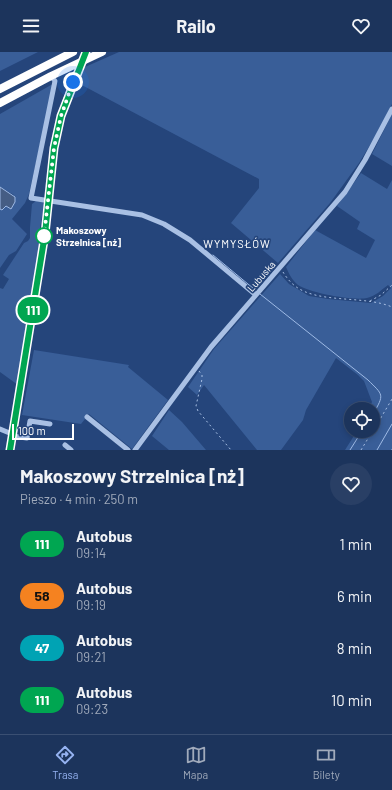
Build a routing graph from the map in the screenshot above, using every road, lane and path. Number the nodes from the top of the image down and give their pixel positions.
1 (73, 52) edge
2 (86, 52) edge
3 (102, 52) edge
4 (51, 76) junction
5 (0, 89) edge
6 (0, 103) edge
7 (392, 109) edge
8 (49, 200) junction
9 (280, 268) junction
10 (392, 285) edge
11 (256, 295) junction
12 (369, 301) junction
13 (392, 307) edge
14 (196, 367) junction
15 (392, 399) edge
16 (87, 417) dead end
17 (380, 419) edge
18 (50, 424) dead end
19 (0, 428) edge
20 (12, 435) junction
21 (369, 438) edge
22 (65, 445) dead end
23 (10, 450) edge
24 (71, 450) edge
25 (128, 450) edge
26 (135, 450) edge
27 (231, 450) edge
28 (361, 450) edge

1 - 5 highway
2 - 8 main road, bridge
3 - 4 highway
4 - 6 highway
4 - 8 street
7 - 9 street, Lubuska
8 - 11 street
8 - 20 main road
9 - 11 street, Lubuska
9 - 12 path
10 - 12 path
11 - 14 street, Lubuska
12 - 13 path
14 - 26 street, Lubuska
14 - 27 path
15 - 17 path
16 - 25 street
18 - 20 street
19 - 20 street
20 - 23 main road
21 - 28 path
22 - 24 street

